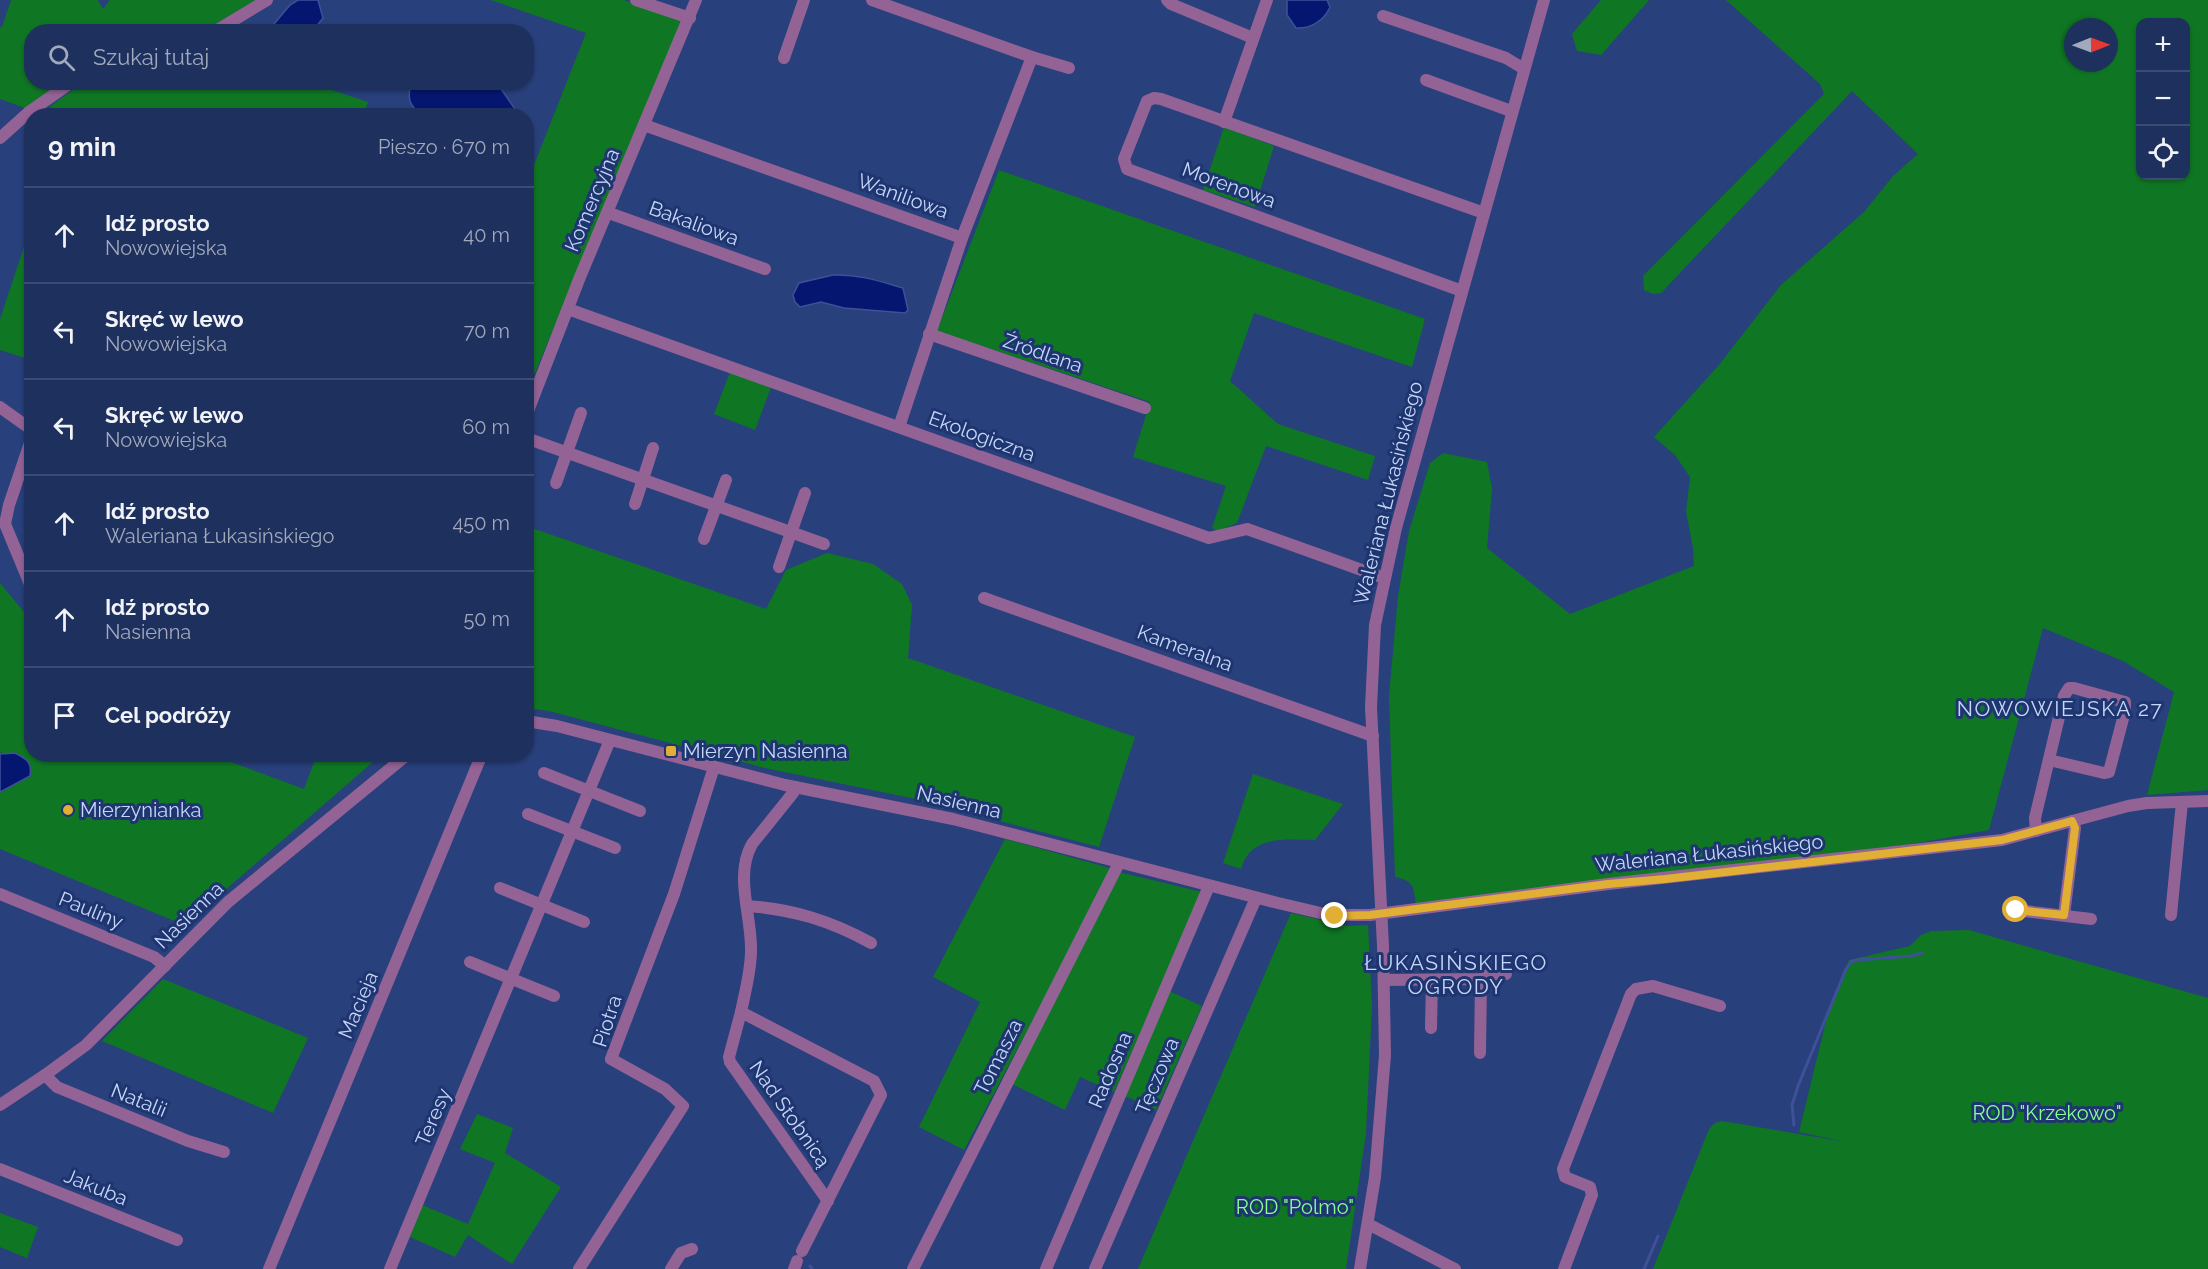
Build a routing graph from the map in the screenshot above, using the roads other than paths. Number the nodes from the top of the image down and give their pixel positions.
1 (267, 0) edge
2 (636, 0) edge
3 (696, 0) edge
4 (804, 0) edge
5 (872, 0) edge
6 (1167, 0) edge
7 (1267, 0) edge
8 (1544, 0) edge
9 (1383, 16) dead end
10 (690, 18) junction
11 (227, 24) edge
12 (1253, 38) junction
13 (784, 57) dead end
14 (1032, 57) junction
15 (1069, 68) dead end
16 (1524, 69) junction
17 (1426, 80) dead end
18 (61, 90) edge
19 (35, 108) edge
20 (1511, 111) junction
21 (24, 116) edge
22 (1224, 122) junction
23 (644, 125) junction
24 (0, 138) edge
25 (609, 213) junction
26 (1484, 213) junction
27 (962, 238) junction
28 (765, 269) dead end
29 (1462, 291) junction
30 (568, 309) junction
31 (929, 334) junction
32 (534, 396) edge
33 (0, 407) edge
34 (1145, 408) dead end
35 (581, 413) dead end
36 (24, 424) edge
37 (899, 427) junction
38 (534, 441) edge
39 (653, 448) dead end
40 (567, 452) junction
41 (24, 461) edge
42 (643, 480) junction
43 (726, 480) dead end
44 (556, 483) dead end
45 (805, 493) dead end
46 (635, 504) dead end
47 (716, 506) junction
48 (791, 533) junction
49 (704, 539) dead end
50 (824, 544) dead end
51 (779, 567) dead end
52 (24, 570) edge
53 (1384, 578) junction
54 (984, 598) dead end
55 (534, 722) edge
56 (1372, 736) junction
57 (610, 740) junction
58 (2049, 760) junction
59 (398, 762) edge
60 (479, 762) edge
61 (714, 767) junction
62 (544, 773) dead end
63 (795, 787) junction
64 (589, 790) junction
65 (2208, 801) edge
66 (2182, 802) junction
67 (640, 812) dead end
68 (528, 814) dead end
69 (2072, 821) junction
70 (572, 831) junction
71 (2036, 831) junction
72 (615, 848) dead end
73 (1119, 863) junction
74 (1209, 886) junction
75 (500, 888) dead end
76 (0, 894) edge
77 (1256, 898) junction
78 (542, 905) junction
79 (747, 906) junction
80 (2016, 910) dead end
81 (1382, 914) junction
82 (2064, 915) junction
83 (2170, 915) dead end
84 (2091, 919) dead end
85 (584, 922) dead end
86 (871, 943) dead end
87 (470, 962) dead end
88 (165, 966) junction
89 (1506, 975) dead end
90 (511, 979) junction
91 (1481, 979) junction
92 (1384, 980) junction
93 (1432, 981) junction
94 (554, 996) dead end
95 (1720, 1006) dead end
96 (741, 1012) junction
97 (1431, 1028) dead end
98 (1480, 1053) dead end
99 (45, 1075) junction
100 (0, 1105) edge
101 (224, 1152) dead end
102 (0, 1169) edge
103 (828, 1201) junction
104 (1368, 1224) junction
105 (177, 1240) dead end
106 (692, 1249) dead end
107 (798, 1260) edge
108 (268, 1269) edge
109 (390, 1269) edge
110 (579, 1269) edge
111 (670, 1269) edge
112 (913, 1269) edge
113 (1046, 1269) edge
114 (1095, 1269) edge
115 (1360, 1269) edge
116 (1455, 1269) edge
117 (1564, 1269) edge

1 - 11 street
2 - 10 street
3 - 10 street, Komercyjna
4 - 13 street
5 - 14 street
6 - 12 street
7 - 12 street
8 - 16 street, Waleriana Łukasińskiego
9 - 16 street
10 - 23 street, Komercyjna
12 - 22 street
14 - 15 street
14 - 27 street
16 - 20 street, Waleriana Łukasińskiego
17 - 20 street
18 - 19 street
20 - 26 street, Waleriana Łukasińskiego
21 - 24 street
22 - 26 street, Morenowa
22 - 29 street, Morenowa
23 - 25 street, Komercyjna
23 - 27 street, Waniliowa
25 - 28 street, Bakaliowa
25 - 30 street, Komercyjna
26 - 29 street, Waleriana Łukasińskiego
27 - 31 street, Waniliowa
29 - 53 street, Waleriana Łukasińskiego
30 - 32 street, Komercyjna
30 - 37 street, Ekologiczna
31 - 34 street, Źródlana
31 - 37 street, Waniliowa
33 - 36 street
35 - 40 street
37 - 53 street, Ekologiczna
38 - 40 street
39 - 42 street
40 - 42 street
40 - 44 street
41 - 52 street
42 - 46 street
42 - 47 street
43 - 47 street
45 - 48 street
47 - 48 street
47 - 49 street
48 - 50 street
48 - 51 street
53 - 56 street, Waleriana Łukasińskiego
54 - 56 street, Kameralna
55 - 57 street, Nasienna
56 - 81 street, Waleriana Łukasińskiego
57 - 61 street, Nasienna
57 - 64 street, Teresy
58 - 58 street
58 - 71 street
59 - 88 street, Nasienna
60 - 108 street, Macieja
61 - 63 street, Nasienna
61 - 110 street, Piotra
62 - 64 street
63 - 73 street, Nasienna
63 - 79 street, Nad Stobnicą
64 - 67 street
64 - 70 street, Teresy
65 - 66 street, Waleriana Łukasińskiego
66 - 69 street, Waleriana Łukasińskiego
66 - 83 street
68 - 70 street
69 - 71 street, Waleriana Łukasińskiego
69 - 82 street
70 - 72 street
70 - 78 street, Teresy
71 - 81 street, Waleriana Łukasińskiego
73 - 74 street, Nasienna
73 - 112 street, Tomasza
74 - 77 street, Nasienna
74 - 113 street, Radosna
75 - 78 street
76 - 88 street, Pauliny
77 - 81 street, Nasienna
77 - 114 street, Tęczowa
78 - 85 street
78 - 90 street, Teresy
79 - 86 street
79 - 96 street, Nad Stobnicą
80 - 82 street
81 - 92 street, Waleriana Łukasińskiego
82 - 84 street
87 - 90 street
88 - 99 street, Nasienna
89 - 91 street
90 - 94 street
90 - 109 street, Teresy
91 - 93 street
91 - 98 street
92 - 93 street
92 - 104 street, Waleriana Łukasińskiego
93 - 97 street
95 - 117 street
96 - 103 street, Nad Stobnicą
96 - 103 street, Nad Stobnicą
99 - 100 street, Nasienna
99 - 101 street, Natalii
102 - 105 street, Jakuba
103 - 107 street, Nad Stobnicą
104 - 115 street, Waleriana Łukasińskiego
104 - 116 street
106 - 111 street

